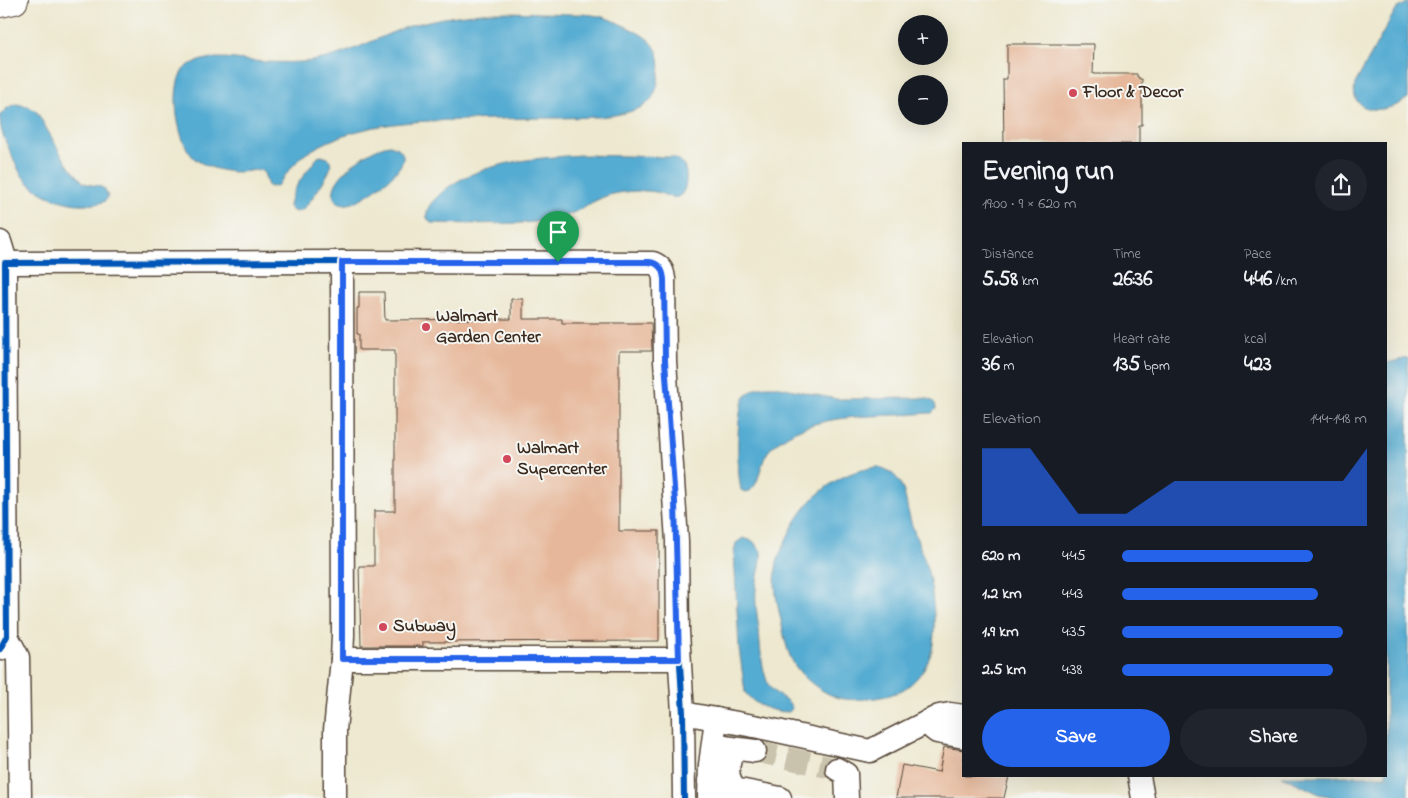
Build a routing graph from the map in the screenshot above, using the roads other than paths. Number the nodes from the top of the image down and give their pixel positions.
1 (14, 0) edge
2 (0, 3) edge
3 (2, 253) edge
4 (342, 262) junction
5 (3, 643) edge
6 (342, 659) junction
7 (679, 659) junction
8 (683, 713) junction
9 (962, 716) edge
10 (724, 720) junction
11 (928, 721) junction
12 (962, 737) edge
13 (837, 769) dead end
14 (1137, 777) edge
15 (1137, 777) edge
16 (718, 791) edge
17 (20, 798) edge
18 (335, 798) edge
19 (684, 798) edge
20 (780, 798) edge
21 (847, 798) edge
22 (1131, 798) edge
23 (1143, 798) edge

1 - 2 highway
3 - 4 street
3 - 5 street
4 - 6 street
4 - 7 street
5 - 17 street
6 - 7 street
6 - 18 street
7 - 8 street
8 - 10 street
8 - 19 street
9 - 11 street
10 - 11 street
10 - 16 street
10 - 16 street
11 - 12 street
13 - 21 street
14 - 22 street
15 - 23 street
16 - 20 street

